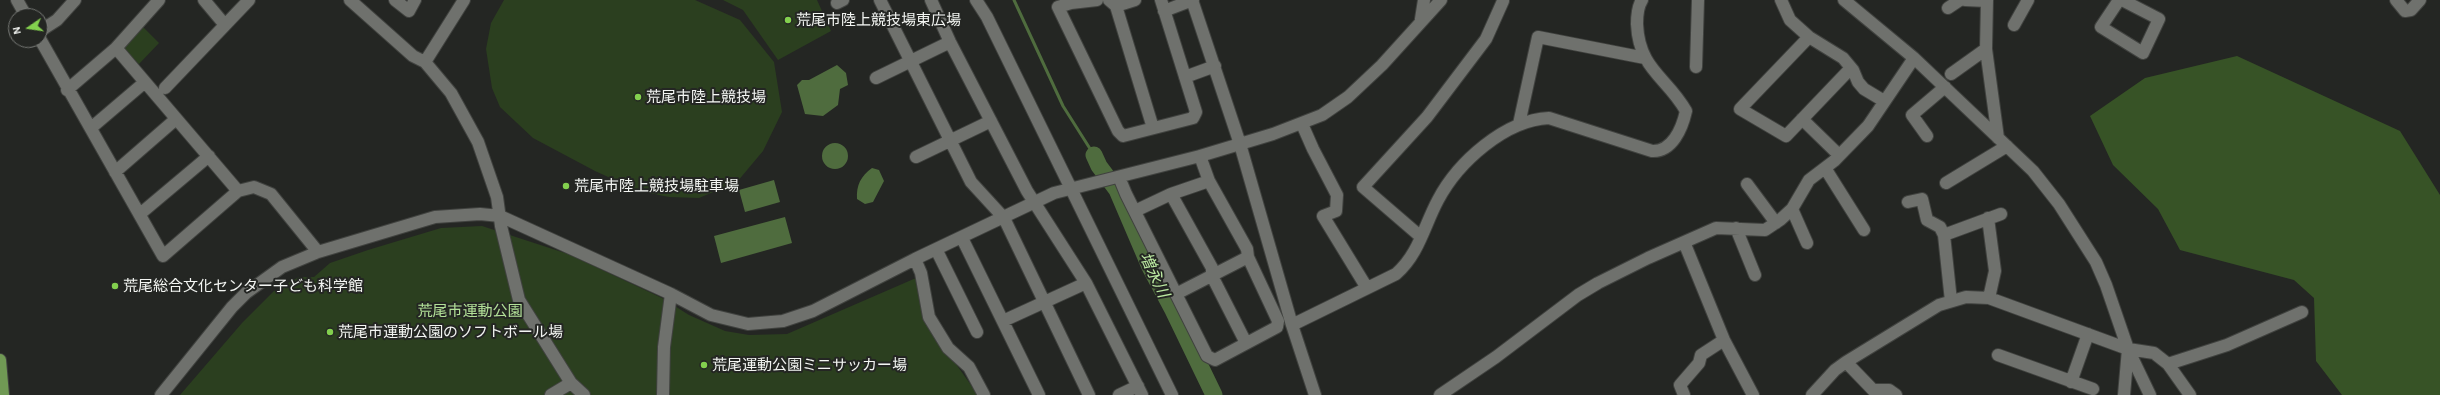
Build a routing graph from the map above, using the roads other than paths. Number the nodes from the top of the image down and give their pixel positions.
1 (159, 0) edge
2 (204, 0) edge
3 (250, 0) edge
4 (350, 0) edge
5 (395, 0) edge
6 (415, 0) edge
7 (464, 0) edge
8 (880, 0) edge
9 (932, 0) edge
10 (976, 0) edge
11 (1097, 0) edge
12 (1135, 0) edge
13 (1424, 0) edge
14 (1441, 0) edge
15 (1642, 0) edge
16 (1698, 0) edge
17 (1781, 0) edge
18 (1844, 0) edge
19 (1960, 0) edge
20 (1965, 0) edge
21 (2028, 0) edge
22 (2119, 0) edge
23 (2122, 0) edge
24 (2396, 0) edge
25 (2420, 0) edge
26 (1196, 1) edge
27 (1503, 1) dead end
28 (1987, 1) edge
29 (70, 2) edge
30 (1112, 2) edge
31 (1162, 5) edge
32 (1948, 8) dead end
33 (1421, 20) junction
34 (225, 25) junction
35 (48, 26) edge
36 (2014, 26) dead end
37 (1809, 37) junction
38 (950, 42) junction
39 (45, 48) edge
40 (116, 48) junction
41 (1986, 49) junction
42 (1645, 58) junction
43 (1914, 58) junction
44 (912, 61) junction
45 (425, 62) junction
46 (1215, 66) junction
47 (1696, 67) dead end
48 (1851, 68) junction
49 (1951, 74) dead end
50 (1185, 77) junction
51 (876, 78) dead end
52 (144, 82) junction
53 (165, 88) dead end
54 (1945, 88) junction
55 (67, 90) junction
56 (1884, 101) junction
57 (176, 119) junction
58 (1802, 119) junction
59 (991, 121) junction
60 (1302, 124) junction
61 (1519, 124) junction
62 (91, 128) junction
63 (1153, 128) junction
64 (1927, 136) dead end
65 (1998, 138) junction
66 (951, 141) junction
67 (1240, 144) junction
68 (2007, 146) junction
69 (1839, 155) junction
70 (209, 156) junction
71 (1200, 156) junction
72 (916, 157) dead end
73 (1825, 168) junction
74 (115, 172) junction
75 (1119, 177) junction
76 (1209, 181) junction
77 (1946, 183) dead end
78 (1747, 184) dead end
79 (1070, 188) junction
80 (238, 191) junction
81 (1171, 194) junction
82 (1908, 202) dead end
83 (1036, 203) junction
84 (1792, 209) junction
85 (1135, 211) junction
86 (140, 214) junction
87 (2001, 214) dead end
88 (500, 216) junction
89 (1004, 218) junction
90 (1988, 218) junction
91 (1776, 223) junction
92 (1736, 228) junction
93 (1864, 230) dead end
94 (1944, 235) junction
95 (1421, 237) junction
96 (962, 238) junction
97 (1684, 242) junction
98 (1807, 243) dead end
99 (936, 250) junction
100 (318, 252) junction
101 (1248, 257) junction
102 (915, 259) junction
103 (1755, 275) dead end
104 (1212, 276) junction
105 (1086, 283) junction
106 (1367, 288) junction
107 (671, 294) junction
108 (1176, 294) junction
109 (1989, 298) junction
110 (1951, 301) junction
111 (1045, 302) junction
112 (2302, 312) dead end
113 (1003, 321) junction
114 (1292, 325) junction
115 (977, 332) dead end
116 (2088, 334) junction
117 (1724, 340) junction
118 (1246, 344) junction
119 (2128, 349) junction
120 (1998, 355) dead end
121 (0, 360) edge
122 (1846, 362) junction
123 (2168, 364) junction
124 (2071, 382) junction
125 (571, 383) junction
126 (1140, 390) edge
127 (2093, 390) dead end
128 (3, 395) edge
129 (161, 395) edge
130 (551, 395) edge
131 (584, 395) edge
132 (662, 395) edge
133 (984, 395) edge
134 (1039, 395) edge
135 (1089, 395) edge
136 (1119, 395) edge
137 (1172, 395) edge
138 (1315, 395) edge
139 (1440, 395) edge
140 (1684, 395) edge
141 (1753, 395) edge
142 (1812, 395) edge
143 (1896, 395) edge
144 (2124, 395) edge
145 (2150, 395) edge
146 (2190, 395) edge

1 - 40 street
2 - 34 street
3 - 34 street
4 - 45 street
5 - 6 street
7 - 45 street
8 - 44 street
9 - 38 street
10 - 79 street
11 - 63 street
12 - 30 street
13 - 33 street
14 - 33 street
15 - 42 street
16 - 47 street
17 - 37 street
18 - 43 street
19 - 32 street
20 - 28 street
21 - 36 street
22 - 23 street
24 - 25 street
26 - 31 street
26 - 46 street
27 - 95 street
28 - 41 street
29 - 35 street
30 - 63 street
31 - 50 street
33 - 60 street
34 - 53 street
37 - 48 street
37 - 58 street
38 - 44 street
38 - 59 street
39 - 55 street
40 - 52 street
40 - 55 street
41 - 49 street
41 - 65 street
42 - 61 street
42 - 61 street
43 - 54 street
43 - 56 street
44 - 51 street
44 - 66 street
45 - 88 street
46 - 50 street
46 - 67 street
48 - 56 street
48 - 58 street
50 - 63 street
52 - 57 street
52 - 62 street
54 - 64 street
54 - 65 street
55 - 62 street
56 - 69 street
57 - 70 street
57 - 74 street
58 - 69 street
59 - 66 street
59 - 83 street
60 - 67 street
60 - 106 street
61 - 95 street
62 - 74 street
65 - 68 street
66 - 72 street
66 - 89 street
67 - 71 street
67 - 114 street
68 - 77 street
68 - 119 street
69 - 73 street
70 - 80 street
70 - 86 street
71 - 75 street
71 - 76 street
73 - 84 street
73 - 93 street
74 - 86 street
75 - 79 street
75 - 85 street
76 - 81 street
76 - 101 street
78 - 91 street
79 - 83 street
79 - 137 street
80 - 86 street
80 - 100 street
81 - 85 street
81 - 104 street
82 - 94 street
83 - 89 street
83 - 105 street
84 - 91 street
84 - 98 street
85 - 108 street
87 - 90 street
88 - 100 street
88 - 107 street
88 - 125 street
89 - 96 street
89 - 111 street
90 - 94 street
90 - 109 street
91 - 92 street
92 - 97 street
92 - 103 street
94 - 110 street
95 - 106 street
96 - 99 street
96 - 113 street
97 - 117 street
97 - 139 street
99 - 102 street
99 - 115 street
100 - 129 street
101 - 104 street
101 - 118 street
102 - 107 street
102 - 133 street
104 - 108 street
104 - 118 street
105 - 111 street
105 - 126 street
106 - 114 street
107 - 132 street
108 - 118 street
109 - 110 street
109 - 116 street
110 - 122 street
111 - 113 street
111 - 135 street
112 - 123 street
113 - 134 street
114 - 138 street
116 - 119 street
116 - 124 street
117 - 140 street
117 - 141 street
119 - 123 street
119 - 144 street
119 - 145 street
120 - 124 street
121 - 128 main road
122 - 142 street
122 - 143 street
123 - 146 street
124 - 127 street
125 - 130 street
125 - 131 street
126 - 136 street

